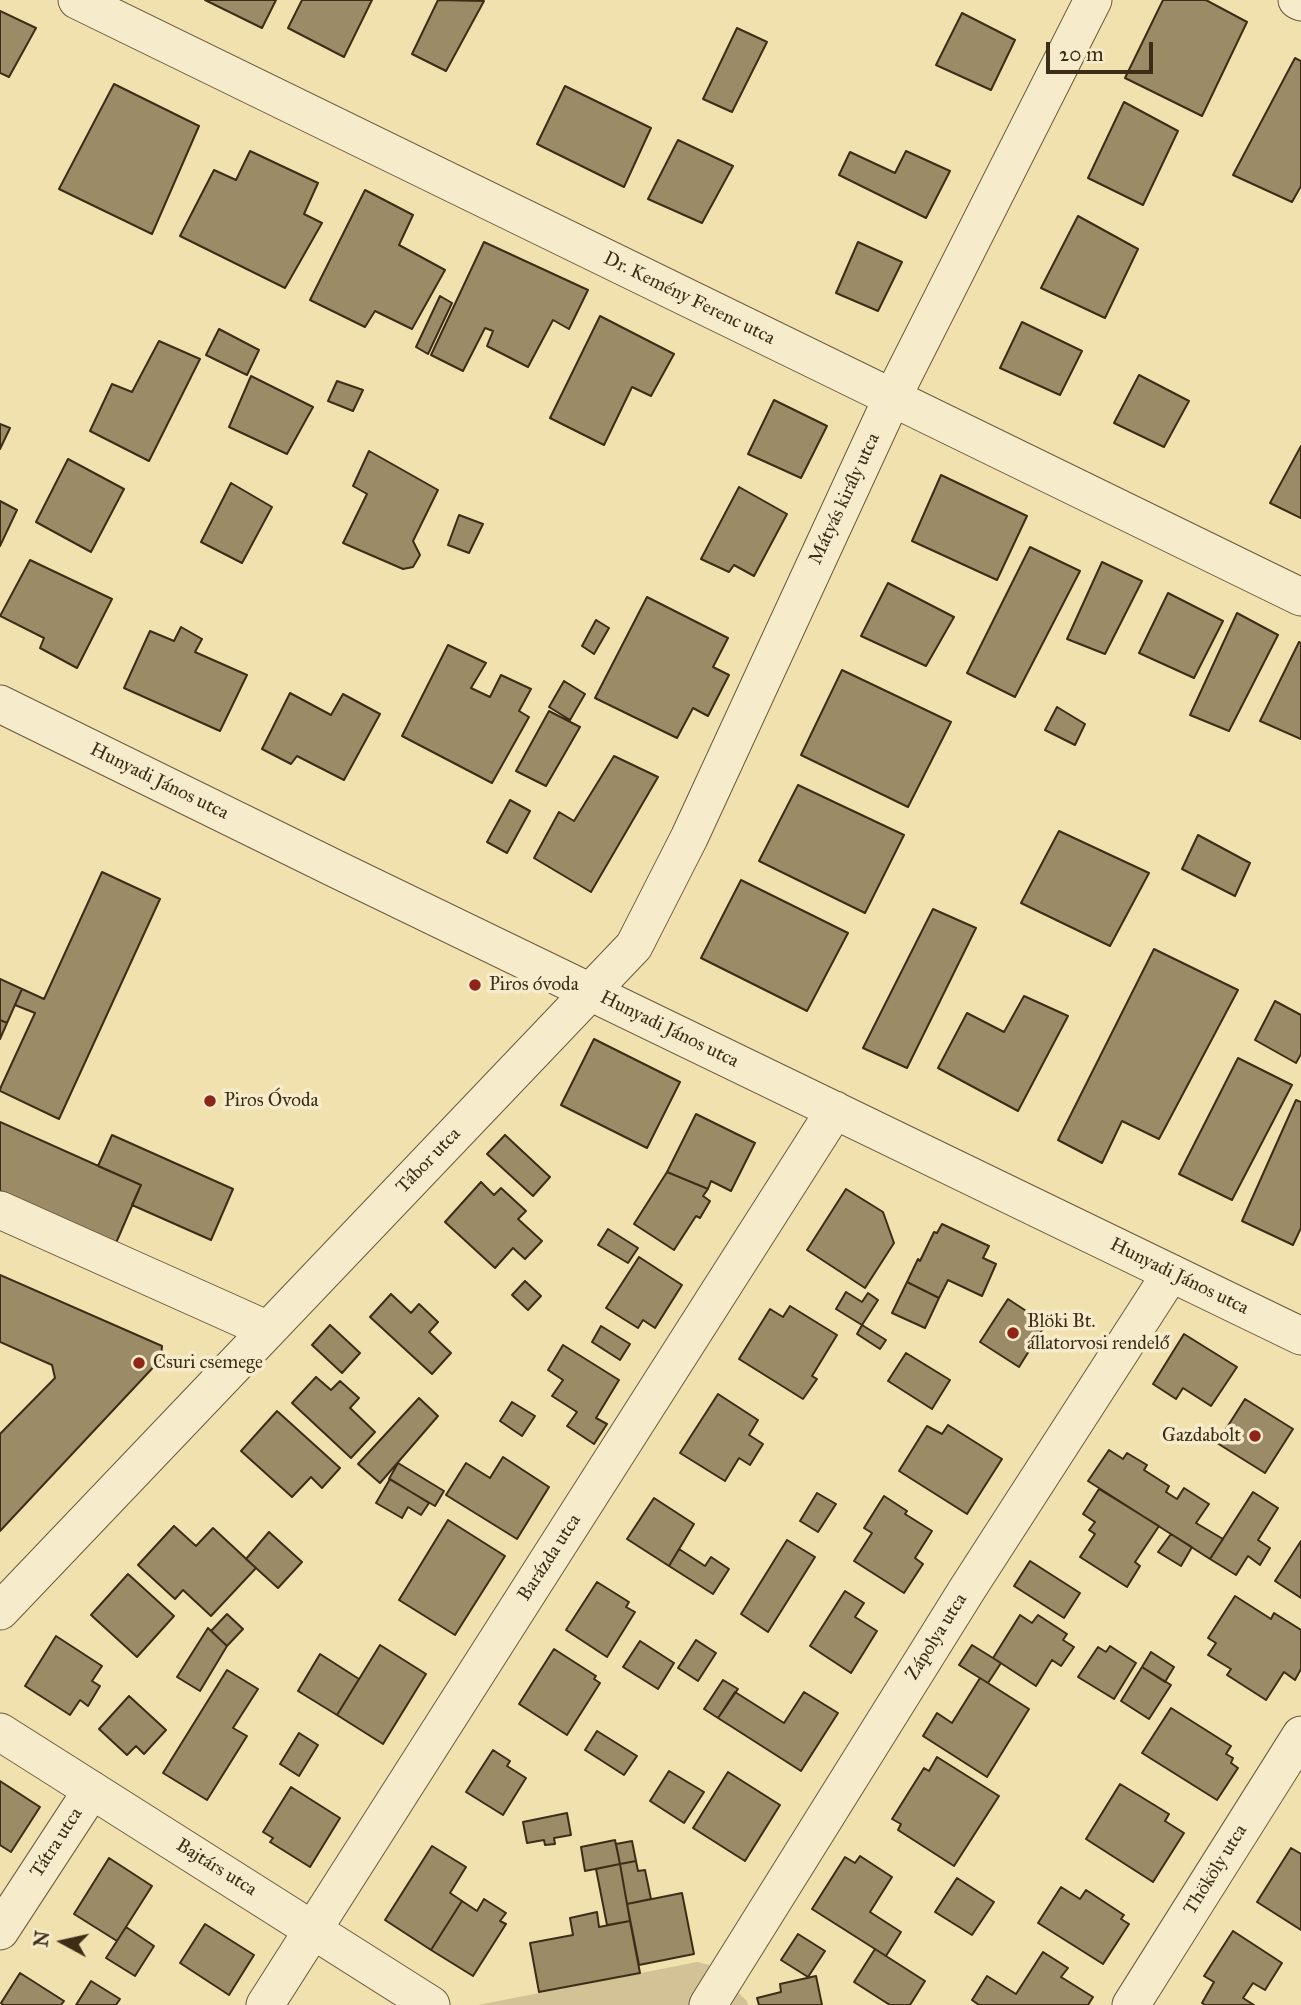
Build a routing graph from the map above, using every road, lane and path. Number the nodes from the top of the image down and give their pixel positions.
1 (77, 0) edge
2 (1093, 0) edge
3 (892, 398) junction
4 (1301, 597) edge
5 (0, 704) edge
6 (590, 992) junction
7 (835, 1110) junction
8 (0, 1210) edge
9 (1171, 1273) junction
10 (268, 1330) junction
11 (1301, 1336) edge
12 (0, 1611) edge
13 (0, 1732) edge
14 (1301, 1735) edge
15 (92, 1790) junction
16 (313, 1930) junction
17 (0, 1931) edge
18 (265, 2005) edge
19 (431, 2005) edge
20 (708, 2005) edge
21 (1131, 2005) edge

1 - 3 street, Dr. Kemény Ferenc utca
2 - 3 street, Mátyás király utca
3 - 4 street, Dr. Kemény Ferenc utca
3 - 6 street, Mátyás király utca
5 - 6 street, Hunyadi János utca
6 - 7 street, Hunyadi János utca
6 - 10 street, Tábor utca
7 - 9 street, Hunyadi János utca
7 - 16 street, Barázda utca
8 - 10 street
9 - 11 street, Hunyadi János utca
9 - 20 street, Zápolya utca
10 - 12 street, Tábor utca
13 - 15 street, Bajtárs utca
14 - 21 street, Thököly utca
15 - 16 street, Bajtárs utca
15 - 17 street, Tátra utca
16 - 18 street, Barázda utca
16 - 19 street, Bajtárs utca

